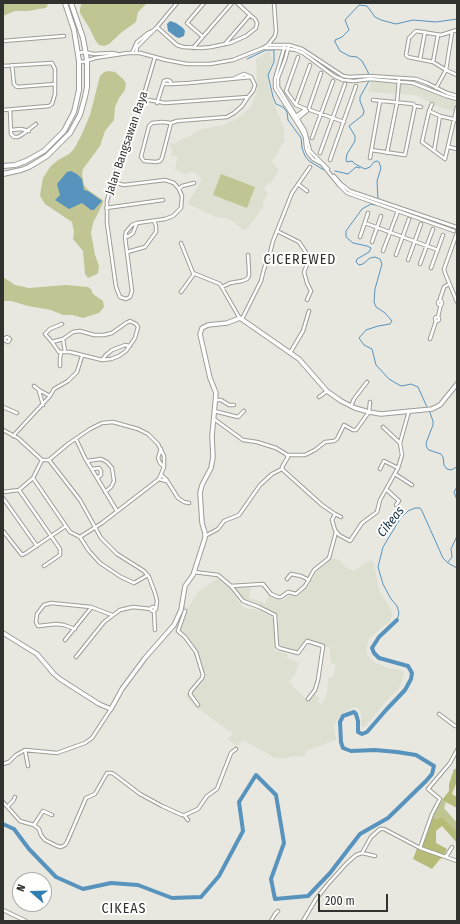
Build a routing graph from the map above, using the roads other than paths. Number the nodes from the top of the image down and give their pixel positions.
1 (65, 3) edge
2 (71, 3) edge
3 (177, 3) edge
4 (204, 3) edge
5 (232, 3) edge
6 (237, 3) edge
7 (274, 3) edge
8 (250, 15) junction
9 (157, 27) junction
10 (457, 30) edge
11 (425, 32) junction
12 (452, 32) junction
13 (438, 35) junction
14 (64, 36) dead end
15 (202, 36) junction
16 (3, 41) edge
17 (225, 44) junction
18 (268, 45) junction
19 (286, 47) junction
20 (193, 48) junction
21 (263, 48) junction
22 (78, 53) junction
23 (86, 53) junction
24 (134, 53) junction
25 (285, 53) junction
26 (117, 54) junction
27 (155, 57) junction
28 (298, 57) dead end
29 (420, 59) junction
30 (87, 60) junction
31 (79, 61) junction
32 (433, 62) junction
33 (280, 65) junction
34 (310, 65) dead end
35 (3, 66) edge
36 (12, 66) junction
37 (446, 70) junction
38 (321, 73) dead end
39 (457, 74) edge
40 (399, 80) junction
41 (333, 81) dead end
42 (55, 84) junction
43 (345, 84) dead end
44 (356, 86) dead end
45 (436, 89) junction
46 (457, 96) edge
47 (248, 97) junction
48 (143, 99) junction
49 (457, 99) edge
50 (373, 100) dead end
51 (380, 101) junction
52 (157, 102) junction
53 (397, 102) junction
54 (432, 104) dead end
55 (296, 105) junction
56 (415, 106) junction
57 (421, 107) dead end
58 (457, 107) edge
59 (308, 109) junction
60 (3, 110) edge
61 (10, 110) junction
62 (428, 111) junction
63 (321, 114) junction
64 (440, 116) junction
65 (296, 118) junction
66 (333, 118) junction
67 (456, 119) edge
68 (344, 122) junction
69 (171, 123) junction
70 (36, 124) dead end
71 (11, 130) junction
72 (28, 131) junction
73 (312, 138) dead end
74 (449, 147) junction
75 (457, 149) edge
76 (371, 150) junction
77 (434, 151) junction
78 (320, 153) dead end
79 (387, 153) junction
80 (370, 158) dead end
81 (330, 160) dead end
82 (3, 165) edge
83 (310, 167) dead end
84 (11, 173) junction
85 (3, 174) edge
86 (3, 178) edge
87 (112, 182) junction
88 (194, 183) dead end
89 (298, 184) junction
90 (179, 189) junction
91 (307, 191) dead end
92 (163, 200) dead end
93 (106, 208) junction
94 (398, 209) junction
95 (368, 212) dead end
96 (381, 216) dead end
97 (409, 219) dead end
98 (154, 221) junction
99 (137, 223) junction
100 (365, 223) junction
101 (421, 224) dead end
102 (377, 228) junction
103 (433, 229) dead end
104 (456, 230) edge
105 (277, 232) junction
106 (390, 232) junction
107 (443, 235) dead end
108 (125, 237) junction
109 (360, 237) dead end
110 (403, 237) junction
111 (415, 241) junction
112 (372, 242) dead end
113 (180, 243) dead end
114 (427, 246) junction
115 (438, 250) junction
116 (126, 252) junction
117 (383, 252) dead end
118 (396, 255) dead end
119 (248, 256) dead end
120 (408, 260) dead end
121 (420, 264) dead end
122 (431, 268) dead end
123 (194, 274) junction
124 (449, 284) junction
125 (222, 287) junction
126 (451, 288) junction
127 (443, 291) junction
128 (181, 292) dead end
129 (307, 300) dead end
130 (457, 302) edge
131 (309, 311) dead end
132 (240, 318) junction
133 (62, 324) dead end
134 (63, 338) junction
135 (430, 339) dead end
136 (52, 342) junction
137 (130, 346) junction
138 (66, 352) junction
139 (61, 353) junction
140 (290, 353) junction
141 (82, 356) junction
142 (102, 360) junction
143 (60, 366) dead end
144 (367, 382) dead end
145 (457, 384) edge
146 (34, 386) dead end
147 (39, 390) junction
148 (327, 390) junction
149 (50, 396) junction
150 (319, 397) dead end
151 (216, 400) junction
152 (370, 402) dead end
153 (42, 404) junction
154 (234, 405) dead end
155 (351, 406) junction
156 (3, 407) edge
157 (244, 410) dead end
158 (214, 411) junction
159 (409, 411) junction
160 (369, 412) junction
161 (17, 413) dead end
162 (214, 419) junction
163 (383, 427) dead end
164 (3, 430) edge
165 (13, 436) junction
166 (76, 439) junction
167 (400, 443) junction
168 (161, 448) junction
169 (287, 456) junction
170 (42, 460) junction
171 (49, 460) junction
172 (87, 461) junction
173 (164, 467) junction
174 (398, 468) junction
175 (92, 469) junction
176 (282, 469) junction
177 (380, 469) dead end
178 (395, 474) junction
179 (161, 475) junction
180 (33, 478) junction
181 (97, 478) junction
182 (159, 478) junction
183 (166, 481) junction
184 (412, 485) dead end
185 (19, 490) junction
186 (387, 490) junction
187 (3, 492) edge
188 (105, 492) junction
189 (3, 498) edge
190 (189, 502) dead end
191 (396, 505) dead end
192 (117, 511) junction
193 (335, 514) junction
194 (341, 517) dead end
195 (66, 526) junction
196 (95, 528) junction
197 (3, 531) edge
198 (336, 532) junction
199 (52, 536) junction
200 (205, 536) junction
201 (80, 537) junction
202 (37, 546) junction
203 (44, 566) dead end
204 (194, 572) junction
205 (148, 575) junction
206 (287, 579) dead end
207 (309, 580) junction
208 (231, 586) junction
209 (91, 607) junction
210 (154, 610) junction
211 (185, 611) dead end
212 (112, 615) junction
213 (75, 629) junction
214 (155, 630) dead end
215 (3, 633) edge
216 (65, 640) dead end
217 (76, 657) dead end
218 (308, 699) dead end
219 (198, 705) dead end
220 (111, 710) junction
221 (439, 714) dead end
222 (457, 726) edge
223 (236, 749) dead end
224 (25, 750) junction
225 (457, 750) edge
226 (3, 764) edge
227 (28, 766) dead end
228 (15, 797) dead end
229 (3, 802) edge
230 (8, 806) junction
231 (52, 815) dead end
232 (184, 815) junction
233 (188, 820) dead end
234 (34, 825) junction
235 (452, 847) dead end
236 (420, 848) junction
237 (362, 854) junction
238 (375, 856) dead end
239 (446, 857) junction
240 (457, 861) edge
241 (3, 910) edge
242 (278, 912) dead end
243 (26, 921) edge
244 (271, 921) edge
245 (303, 921) edge

1 - 22 main road
2 - 23 main road
3 - 9 street
4 - 15 street
5 - 15 street
6 - 8 street
7 - 18 street
8 - 17 street
8 - 17 street
9 - 20 street
9 - 24 street
10 - 12 street
11 - 13 street
11 - 29 street
11 - 29 street
12 - 13 street
12 - 37 street
13 - 32 street
14 - 16 street
15 - 20 street
17 - 20 street
18 - 19 street
18 - 21 street
19 - 21 street
19 - 25 street
19 - 40 street
21 - 27 street
22 - 23 street
22 - 31 main road
23 - 26 street
23 - 30 main road
24 - 26 street
24 - 27 street
25 - 33 street
25 - 33 street
26 - 30 street
27 - 48 street, Jalan Bangsawan Raya
28 - 55 street
29 - 32 street
30 - 31 street
30 - 84 main road
31 - 82 main road
32 - 37 street
33 - 65 street
34 - 55 street
35 - 36 street
36 - 42 street
36 - 42 street
37 - 39 street
37 - 45 street
38 - 59 street
40 - 45 street
40 - 53 street
41 - 63 street
42 - 61 street
43 - 66 street
44 - 68 street
45 - 46 street
45 - 49 street
47 - 52 street
47 - 52 street
47 - 69 street
48 - 52 street
48 - 87 street, Jalan Bangsawan Raya
50 - 51 street
51 - 53 street
51 - 76 street
53 - 56 street
53 - 79 street
54 - 62 street
55 - 59 street
56 - 57 street
56 - 79 street
58 - 67 street
59 - 63 street
59 - 65 street
60 - 61 street
61 - 71 street
62 - 64 street
62 - 77 street
63 - 66 street
63 - 73 street
64 - 67 street
64 - 77 street
65 - 94 street
66 - 68 street
66 - 78 street
67 - 74 street
68 - 81 street
69 - 69 street
70 - 72 street
71 - 72 street
71 - 72 street
74 - 75 street
74 - 77 street
76 - 79 street
76 - 80 street
83 - 89 street
84 - 85 main road
84 - 86 main road
87 - 90 street
87 - 93 street, Jalan Bangsawan Raya
88 - 90 street
89 - 91 street
89 - 105 street
90 - 98 street
92 - 93 street
93 - 116 street, Jalan Bangsawan Raya
94 - 104 street
94 - 106 street
95 - 100 street
96 - 102 street
97 - 110 street
98 - 99 street
98 - 116 street
99 - 108 street
99 - 108 street
100 - 102 street
100 - 109 street
101 - 111 street
102 - 106 street
102 - 112 street
103 - 114 street
104 - 124 street
105 - 129 street
105 - 132 street
106 - 110 street
106 - 117 street
107 - 115 street
108 - 116 street
110 - 111 street
110 - 118 street
111 - 114 street
111 - 120 street
113 - 123 street
114 - 115 street
114 - 121 street
115 - 122 street
119 - 125 street
123 - 125 street
123 - 128 street
124 - 126 street
124 - 127 street
125 - 132 street
126 - 127 street
126 - 130 street
127 - 135 street
131 - 140 street
132 - 140 main road
132 - 151 main road
133 - 136 street
134 - 136 street
134 - 137 street
134 - 138 street
136 - 139 street
137 - 142 street
137 - 142 street
138 - 139 street
138 - 141 street
139 - 143 street
140 - 148 main road
141 - 142 street
141 - 149 street
144 - 155 street
145 - 159 main road
146 - 147 street
147 - 149 street
147 - 153 street
148 - 150 street
148 - 155 main road
149 - 153 street
151 - 154 street
151 - 158 main road
152 - 160 street
153 - 165 street
155 - 160 main road
156 - 161 street
157 - 158 street
158 - 162 main road
159 - 160 main road
159 - 167 street
160 - 169 street
162 - 169 street
162 - 200 main road
163 - 167 street
164 - 165 street
165 - 170 street
166 - 168 street
166 - 171 street
166 - 172 street
167 - 174 street
168 - 173 street
168 - 173 street
169 - 176 street
170 - 171 street
170 - 180 street
171 - 196 street
172 - 175 street
172 - 188 street
173 - 179 street
174 - 177 street
174 - 178 street
175 - 181 street
175 - 181 street
176 - 193 street
176 - 200 street
178 - 184 street
178 - 186 street
179 - 182 street
179 - 183 street
180 - 185 street
180 - 195 street
181 - 188 street
182 - 183 street
182 - 192 street
183 - 190 street
185 - 187 street
185 - 199 street
186 - 191 street
186 - 198 street
188 - 192 street
189 - 202 street
192 - 196 street
193 - 194 street
193 - 198 street
195 - 199 street
195 - 201 street
196 - 201 street
196 - 205 street
197 - 202 street
198 - 207 street
199 - 202 street
199 - 203 street
200 - 204 main road
201 - 205 street
204 - 208 street
204 - 220 main road
205 - 210 street
206 - 207 street
207 - 208 street
208 - 218 street
209 - 212 street
209 - 213 street
209 - 213 street
210 - 212 street
210 - 214 street
211 - 219 street
212 - 217 street
213 - 216 street
215 - 220 main road
220 - 224 street
221 - 222 street
223 - 232 street
224 - 226 street
224 - 227 street
225 - 236 street
228 - 230 street
229 - 230 street
230 - 234 street
231 - 234 street
232 - 233 street
232 - 234 street
235 - 239 street
236 - 237 street
236 - 239 street
237 - 238 street
237 - 245 street
239 - 240 street
241 - 243 street
242 - 244 street

